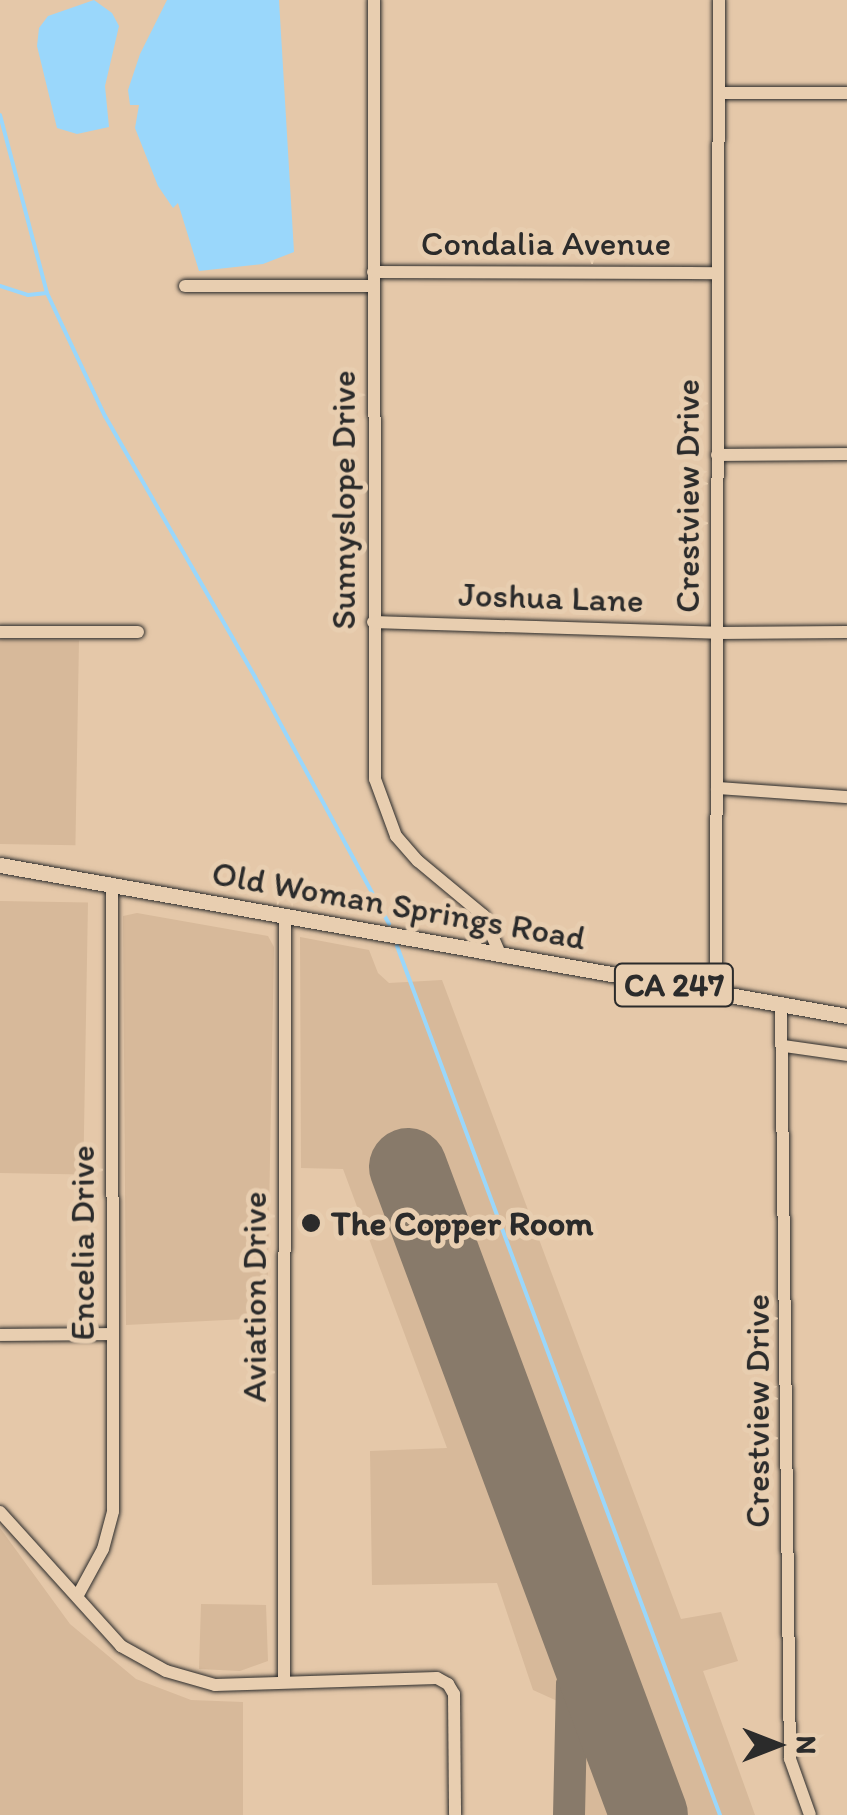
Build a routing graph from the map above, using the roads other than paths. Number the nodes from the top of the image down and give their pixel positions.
1 (374, 0) edge
2 (719, 0) edge
3 (719, 93) junction
4 (847, 93) edge
5 (718, 273) junction
6 (373, 279) junction
7 (184, 286) dead end
8 (847, 454) edge
9 (718, 455) junction
10 (372, 622) junction
11 (0, 632) edge
12 (138, 632) dead end
13 (847, 632) edge
14 (717, 633) junction
15 (717, 788) junction
16 (847, 797) edge
17 (0, 865) edge
18 (112, 884) junction
19 (285, 915) junction
20 (500, 954) junction
21 (716, 992) junction
22 (781, 1004) junction
23 (847, 1016) edge
24 (784, 1046) junction
25 (847, 1055) edge
26 (112, 1334) junction
27 (0, 1335) edge
28 (0, 1512) edge
29 (78, 1595) junction
30 (284, 1680) junction
31 (454, 1815) edge
32 (810, 1815) edge

1 - 6 street, Sunnyslope Drive
2 - 3 street, Crestview Drive
3 - 4 street
3 - 5 street, Crestview Drive
5 - 6 street, Condalia Avenue
5 - 9 street, Crestview Drive
6 - 7 street, Condalia Avenue
6 - 10 street, Sunnyslope Drive
8 - 9 street
9 - 14 street, Crestview Drive
10 - 14 street, Joshua Lane
10 - 20 street, Sunnyslope Drive
11 - 12 street
13 - 14 street, Joshua Lane
14 - 15 street, Crestview Drive
15 - 16 street
15 - 21 street, Crestview Drive
17 - 18 main road, Old Woman Springs Road / CA 247
18 - 19 main road, Old Woman Springs Road / CA 247
18 - 26 street, Encelia Drive
19 - 20 main road, Old Woman Springs Road / CA 247
19 - 30 street, Aviation Drive
20 - 21 main road, Old Woman Springs Road / CA 247
21 - 22 main road, Old Woman Springs Road / CA 247
22 - 23 main road, Old Woman Springs Road / CA 247
22 - 24 street, Crestview Drive
24 - 25 street
24 - 32 street, Crestview Drive
26 - 27 street
26 - 29 street, Encelia Drive
28 - 29 street
29 - 30 street
30 - 31 street

